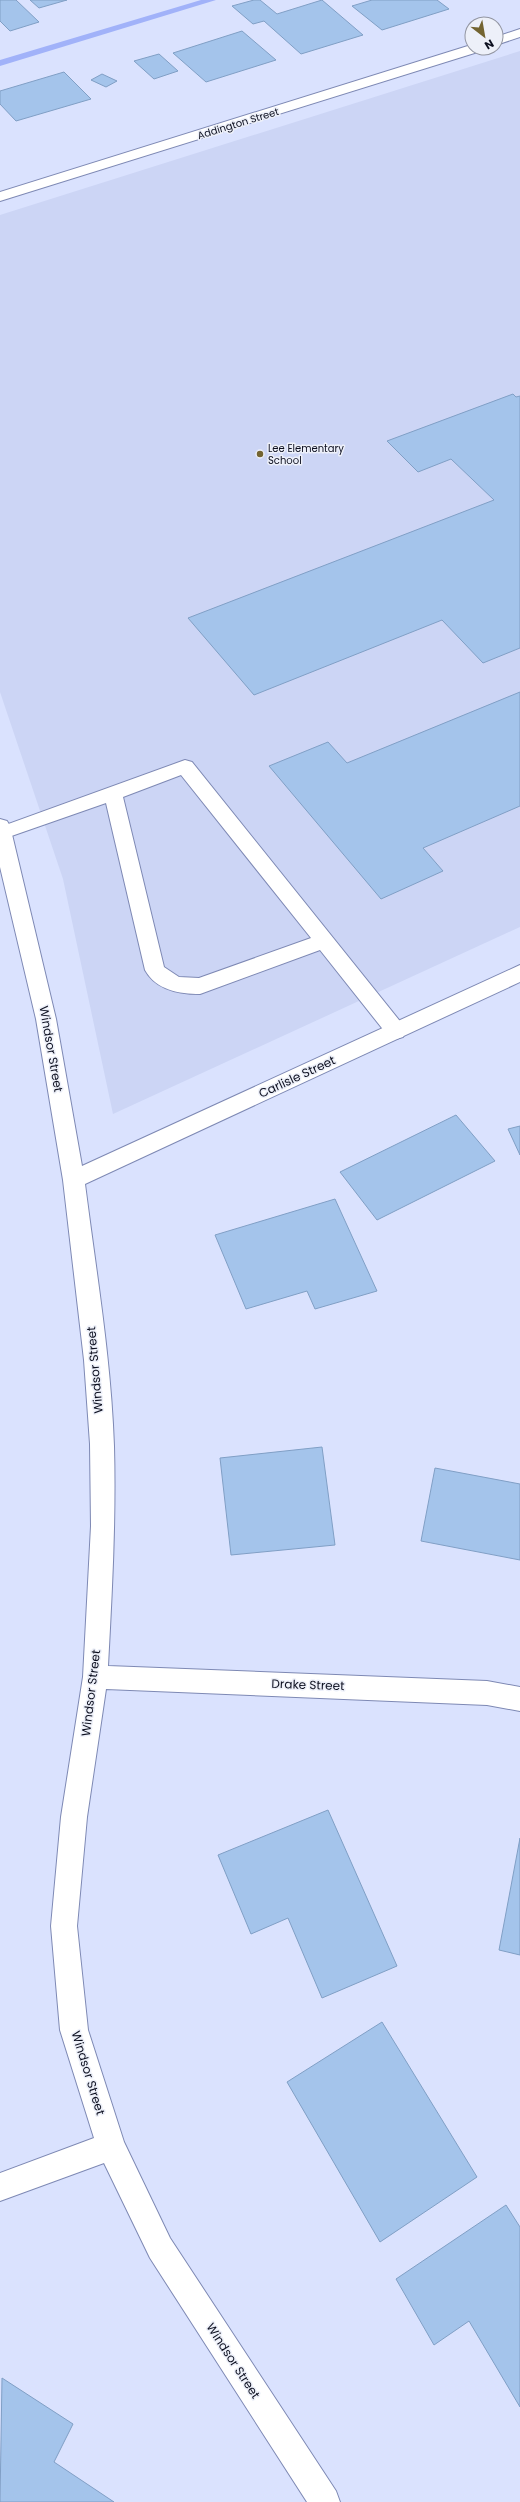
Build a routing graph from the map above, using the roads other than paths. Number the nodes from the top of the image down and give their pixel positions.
1 (520, 33) edge
2 (504, 38) edge
3 (464, 52) edge
4 (0, 197) edge
5 (113, 793) junction
6 (1, 830) edge
7 (324, 941) junction
8 (520, 973) edge
9 (396, 1031) junction
10 (74, 1180) junction
11 (95, 1677) junction
12 (520, 1699) edge
13 (111, 2146) junction
14 (0, 2187) edge
15 (325, 2502) edge

1 - 2 street
3 - 4 street, Addington Street
5 - 6 street
5 - 7 street
5 - 7 street
6 - 10 street, Windsor Street
7 - 9 street
8 - 9 street, Carlisle Street
9 - 10 street, Carlisle Street
10 - 11 street, Windsor Street
11 - 12 street, Drake Street
11 - 13 street, Windsor Street
13 - 14 street
13 - 15 street, Windsor Street

